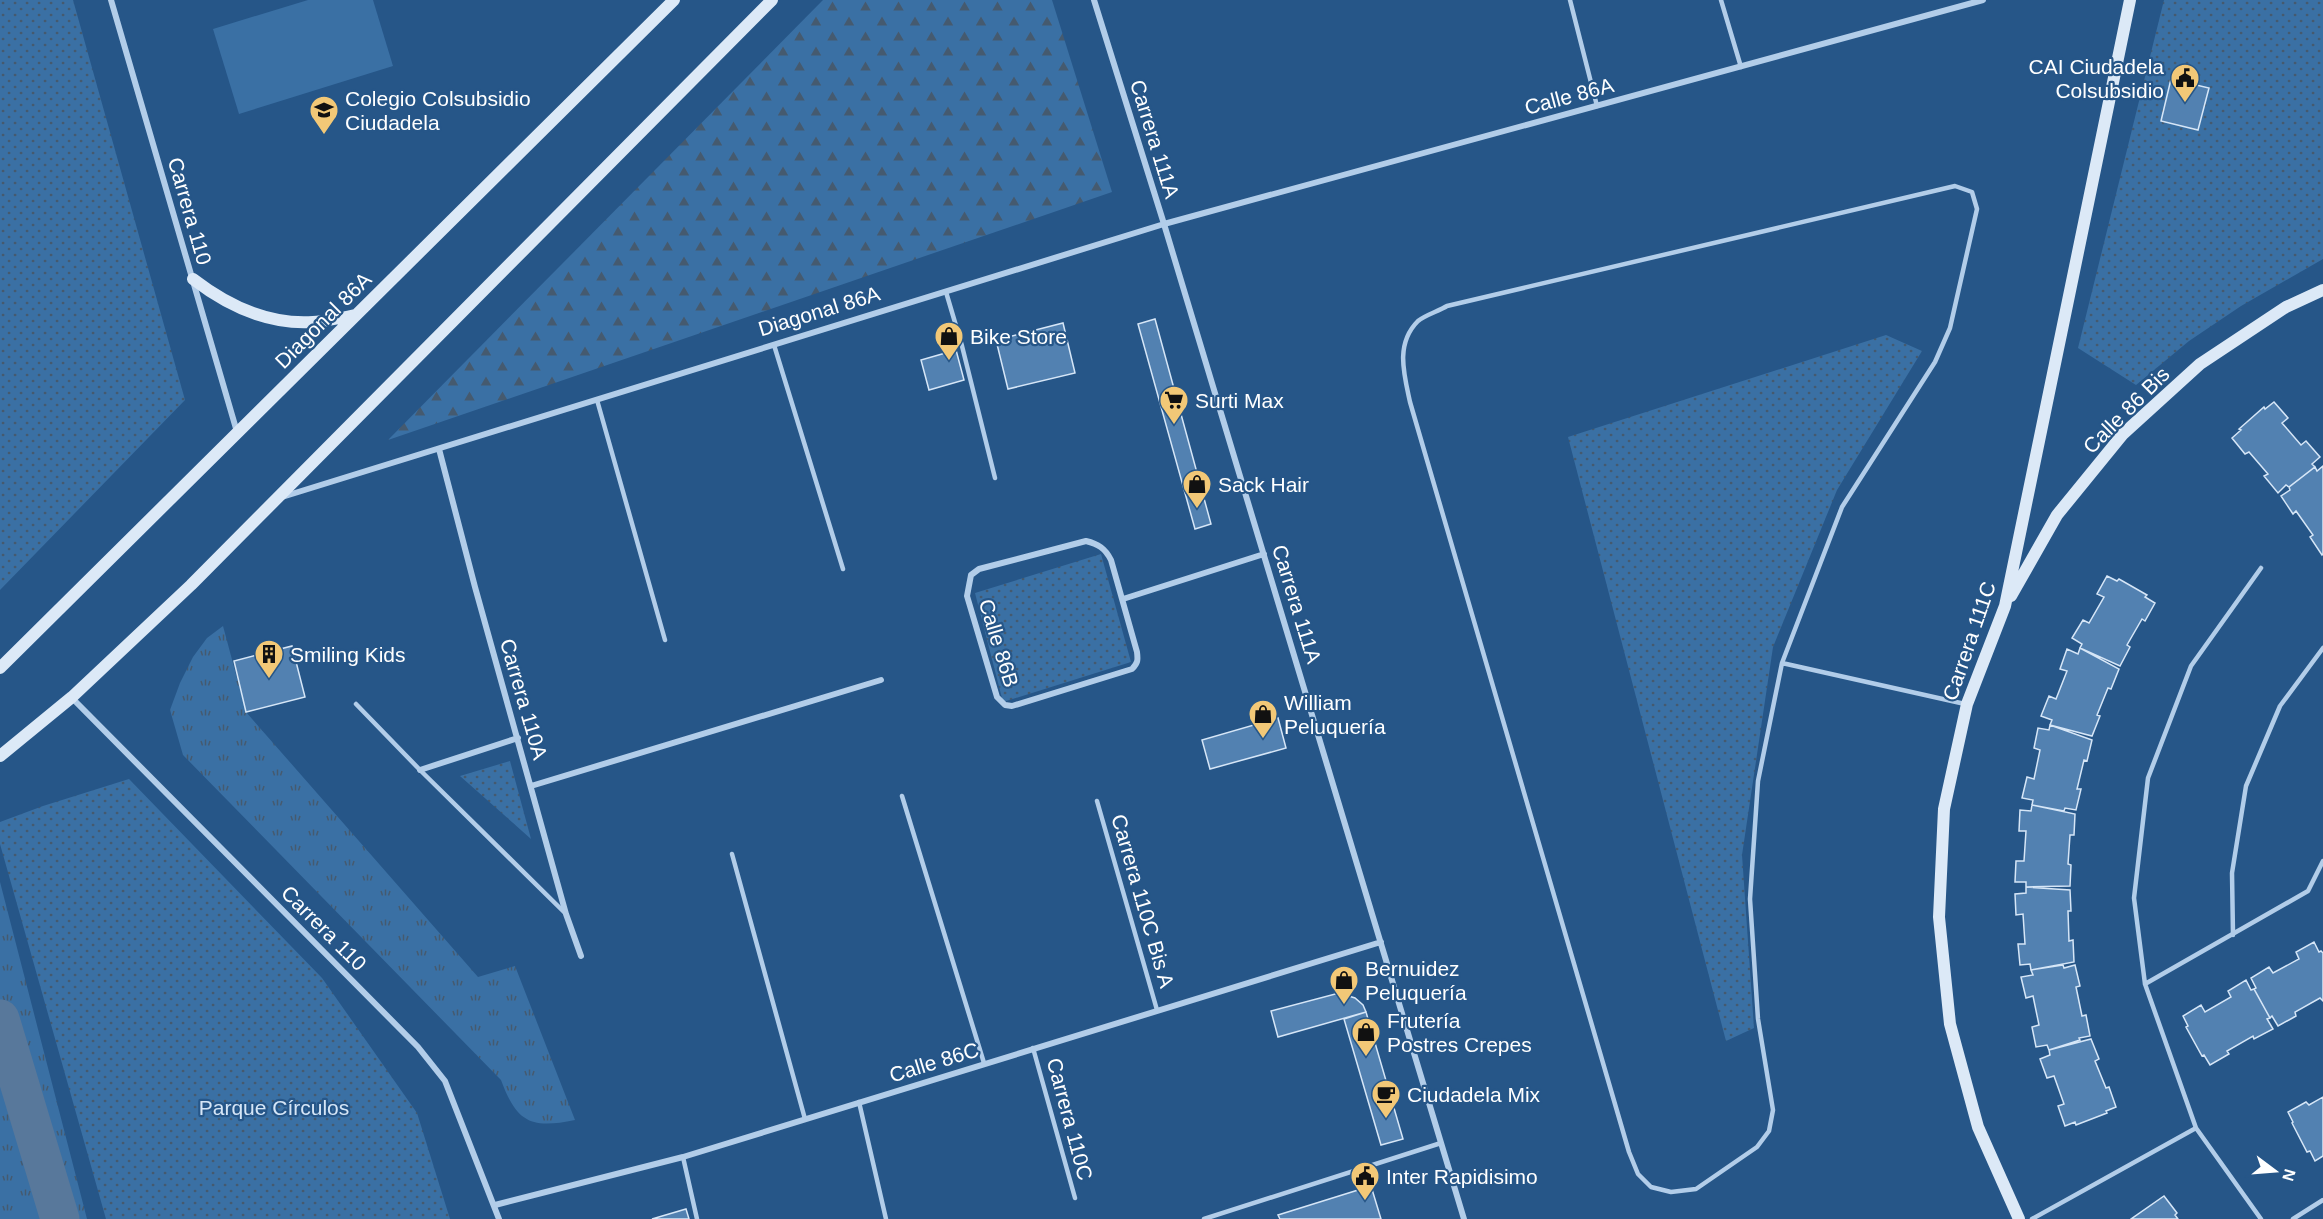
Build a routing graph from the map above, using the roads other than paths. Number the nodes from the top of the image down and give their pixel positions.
1 (111, 0) edge
2 (674, 0) edge
3 (772, 0) edge
4 (1094, 0) edge
5 (1570, 0) edge
6 (1721, 0) edge
7 (1983, 0) edge
8 (2130, 0) edge
9 (1741, 67) junction
10 (1597, 106) junction
11 (1164, 224) junction
12 (193, 279) junction
13 (2323, 290) edge
14 (946, 292) junction
15 (355, 315) junction
16 (774, 345) junction
17 (597, 400) junction
18 (237, 432) junction
19 (439, 449) junction
20 (995, 478) dead end
21 (279, 498) junction
22 (1264, 554) junction
23 (2261, 568) dead end
24 (843, 569) dead end
25 (1123, 599) junction
26 (2005, 606) junction
27 (665, 640) dead end
28 (2323, 648) edge
29 (1782, 663) junction
30 (0, 668) edge
31 (881, 680) dead end
32 (72, 697) junction
33 (356, 704) dead end
34 (1967, 704) junction
35 (518, 738) junction
36 (0, 756) edge
37 (420, 770) junction
38 (531, 786) junction
39 (902, 796) dead end
40 (1097, 801) dead end
41 (732, 854) dead end
42 (2323, 861) edge
43 (566, 914) junction
44 (2233, 935) junction
45 (1381, 942) junction
46 (581, 956) dead end
47 (2145, 984) junction
48 (1157, 1010) junction
49 (1033, 1048) junction
50 (984, 1064) junction
51 (859, 1102) junction
52 (805, 1119) junction
53 (2196, 1128) junction
54 (1441, 1143) junction
55 (683, 1157) junction
56 (1075, 1198) dead end
57 (2323, 1200) edge
58 (495, 1205) junction
59 (500, 1219) edge
60 (697, 1219) edge
61 (885, 1219) edge
62 (1204, 1219) edge
63 (1464, 1219) edge
64 (2019, 1219) edge
65 (2032, 1219) edge
66 (2261, 1219) edge
67 (2293, 1219) edge

1 - 12 street, Carrera 110
2 - 15 street, Diagonal 86A
3 - 21 street, Diagonal 86A
4 - 11 street, Carrera 111A
5 - 10 lane
6 - 9 lane
7 - 9 street, Calle 86A
8 - 26 street, Carrera 111C
9 - 10 street, Calle 86A
10 - 11 street, Calle 86A
11 - 14 street, Diagonal 86A
11 - 22 street, Carrera 111A
12 - 15 street
12 - 18 street, Carrera 110
13 - 26 street, Calle 86 Bis
14 - 16 street, Diagonal 86A
14 - 20 lane
15 - 18 street, Diagonal 86A
16 - 17 street, Diagonal 86A
16 - 24 lane
17 - 19 street, Diagonal 86A
17 - 27 lane
18 - 30 street, Diagonal 86A
19 - 21 street, Diagonal 86A
19 - 35 street, Carrera 110A
21 - 32 street, Diagonal 86A
22 - 25 street
22 - 45 street, Carrera 111A
23 - 47 lane
25 - 25 street, Calle 86B
26 - 34 street, Carrera 111C
28 - 44 lane
29 - 29 lane
29 - 34 lane
31 - 38 street
32 - 36 street, Diagonal 86A
32 - 58 street, Carrera 110
33 - 37 lane
34 - 64 street, Carrera 111C
35 - 37 street
35 - 38 street, Carrera 110A
37 - 43 lane
38 - 43 street, Carrera 110A
39 - 50 lane
40 - 48 lane, Carrera 110C Bis A
41 - 52 lane
42 - 44 lane
43 - 46 street, Carrera 110A
44 - 47 lane
45 - 48 street, Calle 86C
45 - 54 street, Carrera 111A
47 - 53 lane
48 - 49 street, Calle 86C
49 - 50 street, Calle 86C
49 - 56 lane, Carrera 110C
50 - 51 street, Calle 86C
51 - 52 street, Calle 86C
51 - 61 lane
52 - 55 street, Calle 86C
53 - 65 lane
53 - 66 lane
54 - 62 lane
54 - 63 street, Carrera 111A
55 - 58 street, Calle 86C
55 - 60 lane
57 - 67 lane
58 - 59 street, Carrera 110

